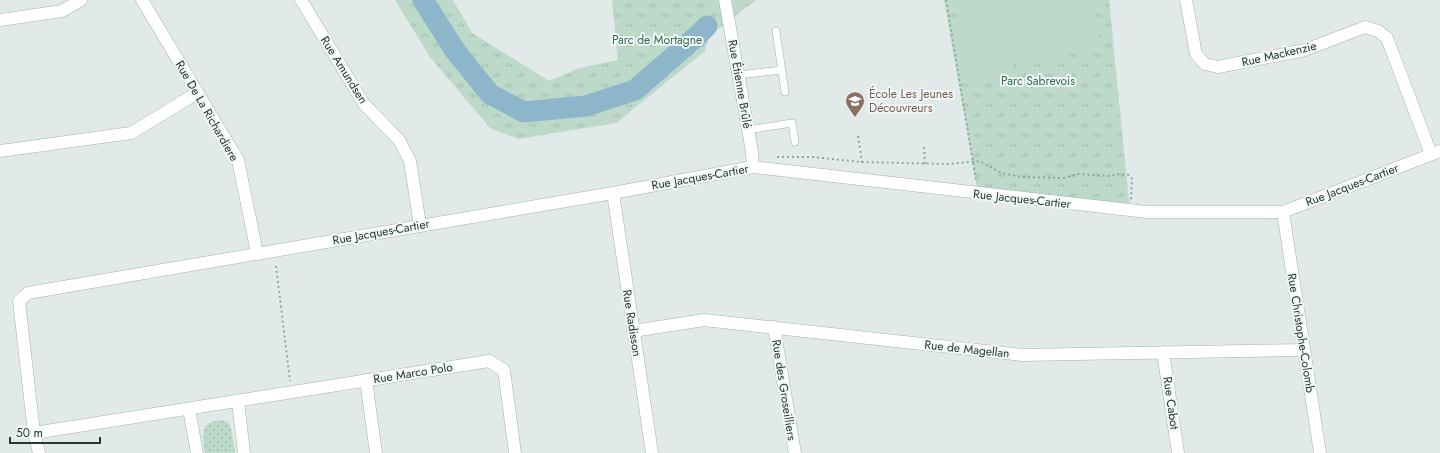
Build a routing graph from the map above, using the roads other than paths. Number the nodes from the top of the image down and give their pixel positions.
1 (81, 0) edge
2 (142, 0) edge
3 (301, 0) edge
4 (725, 0) edge
5 (1186, 0) edge
6 (0, 20) edge
7 (776, 31) dead end
8 (782, 70) junction
9 (738, 75) junction
10 (785, 92) dead end
11 (197, 93) junction
12 (748, 130) junction
13 (795, 142) dead end
14 (0, 151) edge
15 (1435, 152) edge
16 (752, 167) junction
17 (612, 193) junction
18 (1283, 212) junction
19 (420, 225) junction
20 (257, 253) junction
21 (774, 327) junction
22 (633, 331) junction
23 (1303, 350) junction
24 (1163, 352) junction
25 (366, 380) junction
26 (238, 401) junction
27 (189, 409) junction
28 (34, 433) junction
29 (39, 453) edge
30 (197, 453) edge
31 (244, 453) edge
32 (376, 453) edge
33 (515, 453) edge
34 (652, 453) edge
35 (795, 453) edge
36 (1178, 453) edge
37 (1320, 453) edge

1 - 6 street
2 - 11 street, Rue De La Richardiere
3 - 19 street, Rue Amundsen
4 - 9 street, Rue Étienne Brûlé
5 - 15 street, Rue Mackenzie
7 - 8 lane
8 - 9 lane
8 - 10 lane
9 - 12 street, Rue Étienne Brûlé
11 - 14 street
11 - 20 street, Rue De La Richardiere
12 - 13 lane
12 - 16 street, Rue Étienne Brûlé
15 - 18 street, Rue Jacques-Cartier
16 - 17 street, Rue Jacques-Cartier
16 - 18 street, Rue Jacques-Cartier
17 - 19 street, Rue Jacques-Cartier
17 - 22 street, Rue Radisson
18 - 23 street, Rue Christophe-Colomb
19 - 20 street, Rue Jacques-Cartier
20 - 28 street, Rue Jacques-Cartier
21 - 22 street, Rue de Magellan
21 - 24 street, Rue de Magellan
21 - 35 street, Rue des Groseilliers
22 - 34 street, Rue Radisson
23 - 24 street, Rue de Magellan
23 - 37 street, Rue Christophe-Colomb
24 - 36 street, Rue Cabot
25 - 26 street, Rue Marco Polo
25 - 32 street
25 - 33 street, Rue Marco Polo
26 - 27 street, Rue Marco Polo
26 - 31 street
27 - 28 street, Rue Marco Polo
27 - 30 street
28 - 29 street

